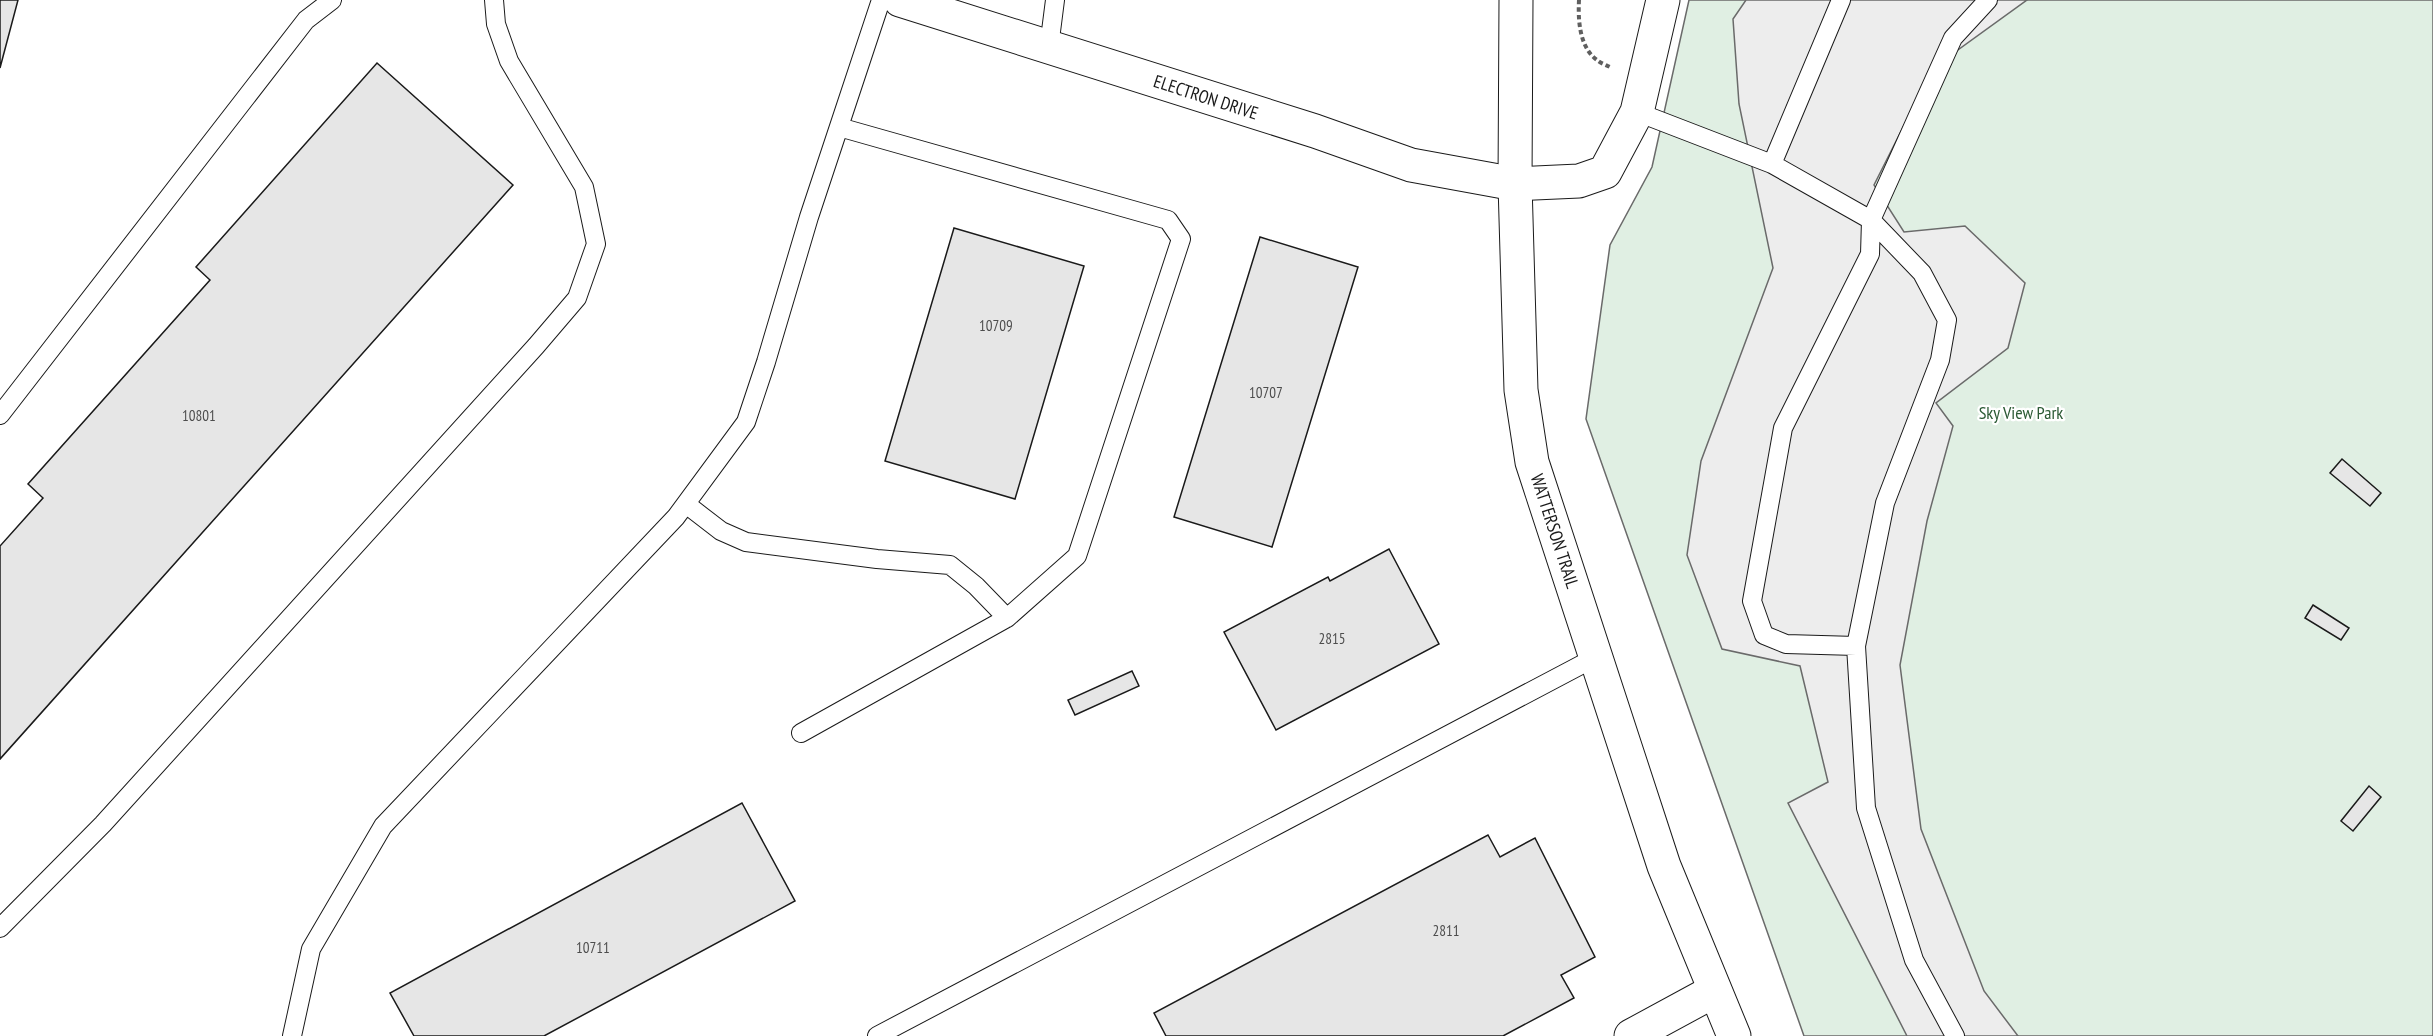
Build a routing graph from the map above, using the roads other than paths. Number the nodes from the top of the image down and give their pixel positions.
1 (332, 0) edge
2 (489, 0) edge
3 (881, 0) edge
4 (900, 0) edge
5 (1055, 0) edge
6 (1516, 0) edge
7 (1663, 0) edge
8 (1841, 0) edge
9 (1988, 0) edge
10 (1049, 47) junction
11 (1636, 112) junction
12 (839, 128) junction
13 (1772, 164) junction
14 (1515, 184) junction
15 (1870, 220) junction
16 (0, 415) edge
17 (686, 504) junction
18 (1007, 618) junction
19 (1856, 646) junction
20 (1596, 657) junction
21 (801, 733) dead end
22 (0, 928) edge
23 (1714, 991) junction
24 (292, 1036) edge
25 (877, 1036) edge
26 (1631, 1036) edge
27 (1734, 1036) edge
28 (1955, 1036) edge

1 - 16 lane
2 - 22 lane
3 - 12 lane
4 - 10 main road, ELECTRON DRIVE
5 - 10 lane
6 - 14 main road, WATTERSON TRAIL
7 - 11 main road, ELECTRON DRIVE
8 - 13 lane
9 - 15 lane
10 - 14 main road, ELECTRON DRIVE
11 - 13 lane
11 - 14 main road, ELECTRON DRIVE
12 - 17 lane
12 - 18 lane
13 - 15 lane
14 - 20 main road, WATTERSON TRAIL
15 - 19 lane
15 - 19 lane
17 - 18 lane
17 - 24 lane
18 - 21 lane
19 - 28 lane
20 - 23 main road, WATTERSON TRAIL
20 - 25 lane
23 - 26 main road
23 - 27 main road, WATTERSON TRAIL

